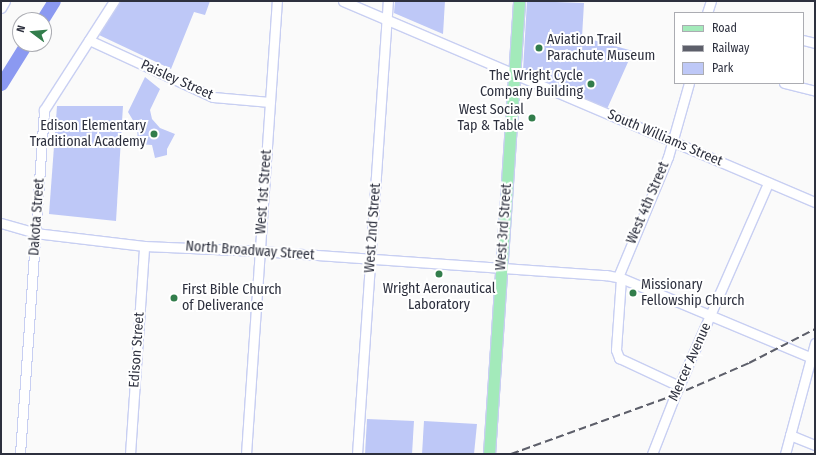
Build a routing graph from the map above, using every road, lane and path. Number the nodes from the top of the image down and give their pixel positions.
1 (114, 1) edge
2 (277, 1) edge
3 (343, 1) edge
4 (388, 1) edge
5 (519, 1) edge
6 (711, 1) edge
7 (707, 12) edge
8 (387, 19) junction
9 (89, 40) junction
10 (804, 40) edge
11 (815, 43) edge
12 (514, 74) junction
13 (689, 84) edge
14 (788, 84) edge
15 (815, 91) edge
16 (270, 102) junction
17 (673, 141) junction
18 (768, 183) junction
19 (815, 202) edge
20 (1, 223) edge
21 (35, 233) junction
22 (144, 246) junction
23 (260, 251) junction
24 (371, 258) junction
25 (501, 267) junction
26 (620, 277) junction
27 (711, 316) junction
28 (815, 343) edge
29 (813, 358) edge
30 (679, 386) junction
31 (790, 435) junction
32 (815, 445) edge
33 (20, 454) edge
34 (130, 454) edge
35 (246, 454) edge
36 (357, 454) edge
37 (489, 454) edge
38 (652, 454) edge
39 (785, 454) edge

1 - 9 street, Dakota Street
2 - 16 street, West 1st Street
3 - 8 street, South Williams Street
4 - 8 street, West 2nd Street
5 - 12 main road, West 3rd Street
6 - 7 street
8 - 12 street, South Williams Street
8 - 24 street, West 2nd Street
9 - 16 street, Paisley Street
9 - 21 street, Dakota Street
10 - 11 street
12 - 17 street, South Williams Street
12 - 25 main road, West 3rd Street
13 - 17 street, West 4th Street
14 - 15 street
16 - 23 street, West 1st Street
17 - 18 street, South Williams Street
17 - 26 street, West 4th Street
18 - 19 street, South Williams Street
18 - 27 street, Mercer Avenue
20 - 21 street, North Broadway Street
21 - 22 street, North Broadway Street
21 - 33 street, Dakota Street
22 - 23 street, North Broadway Street
22 - 34 street, Edison Street
23 - 24 street, North Broadway Street
23 - 35 street, West 1st Street
24 - 25 street, North Broadway Street
24 - 36 street, West 2nd Street
25 - 26 street, North Broadway Street
25 - 37 main road, West 3rd Street
26 - 27 street, North Broadway Street
26 - 30 street, West 4th Street
27 - 29 street, North Broadway Street
27 - 30 street, Mercer Avenue
28 - 29 street
29 - 31 street
30 - 38 street, Mercer Avenue
31 - 32 street
31 - 39 street

